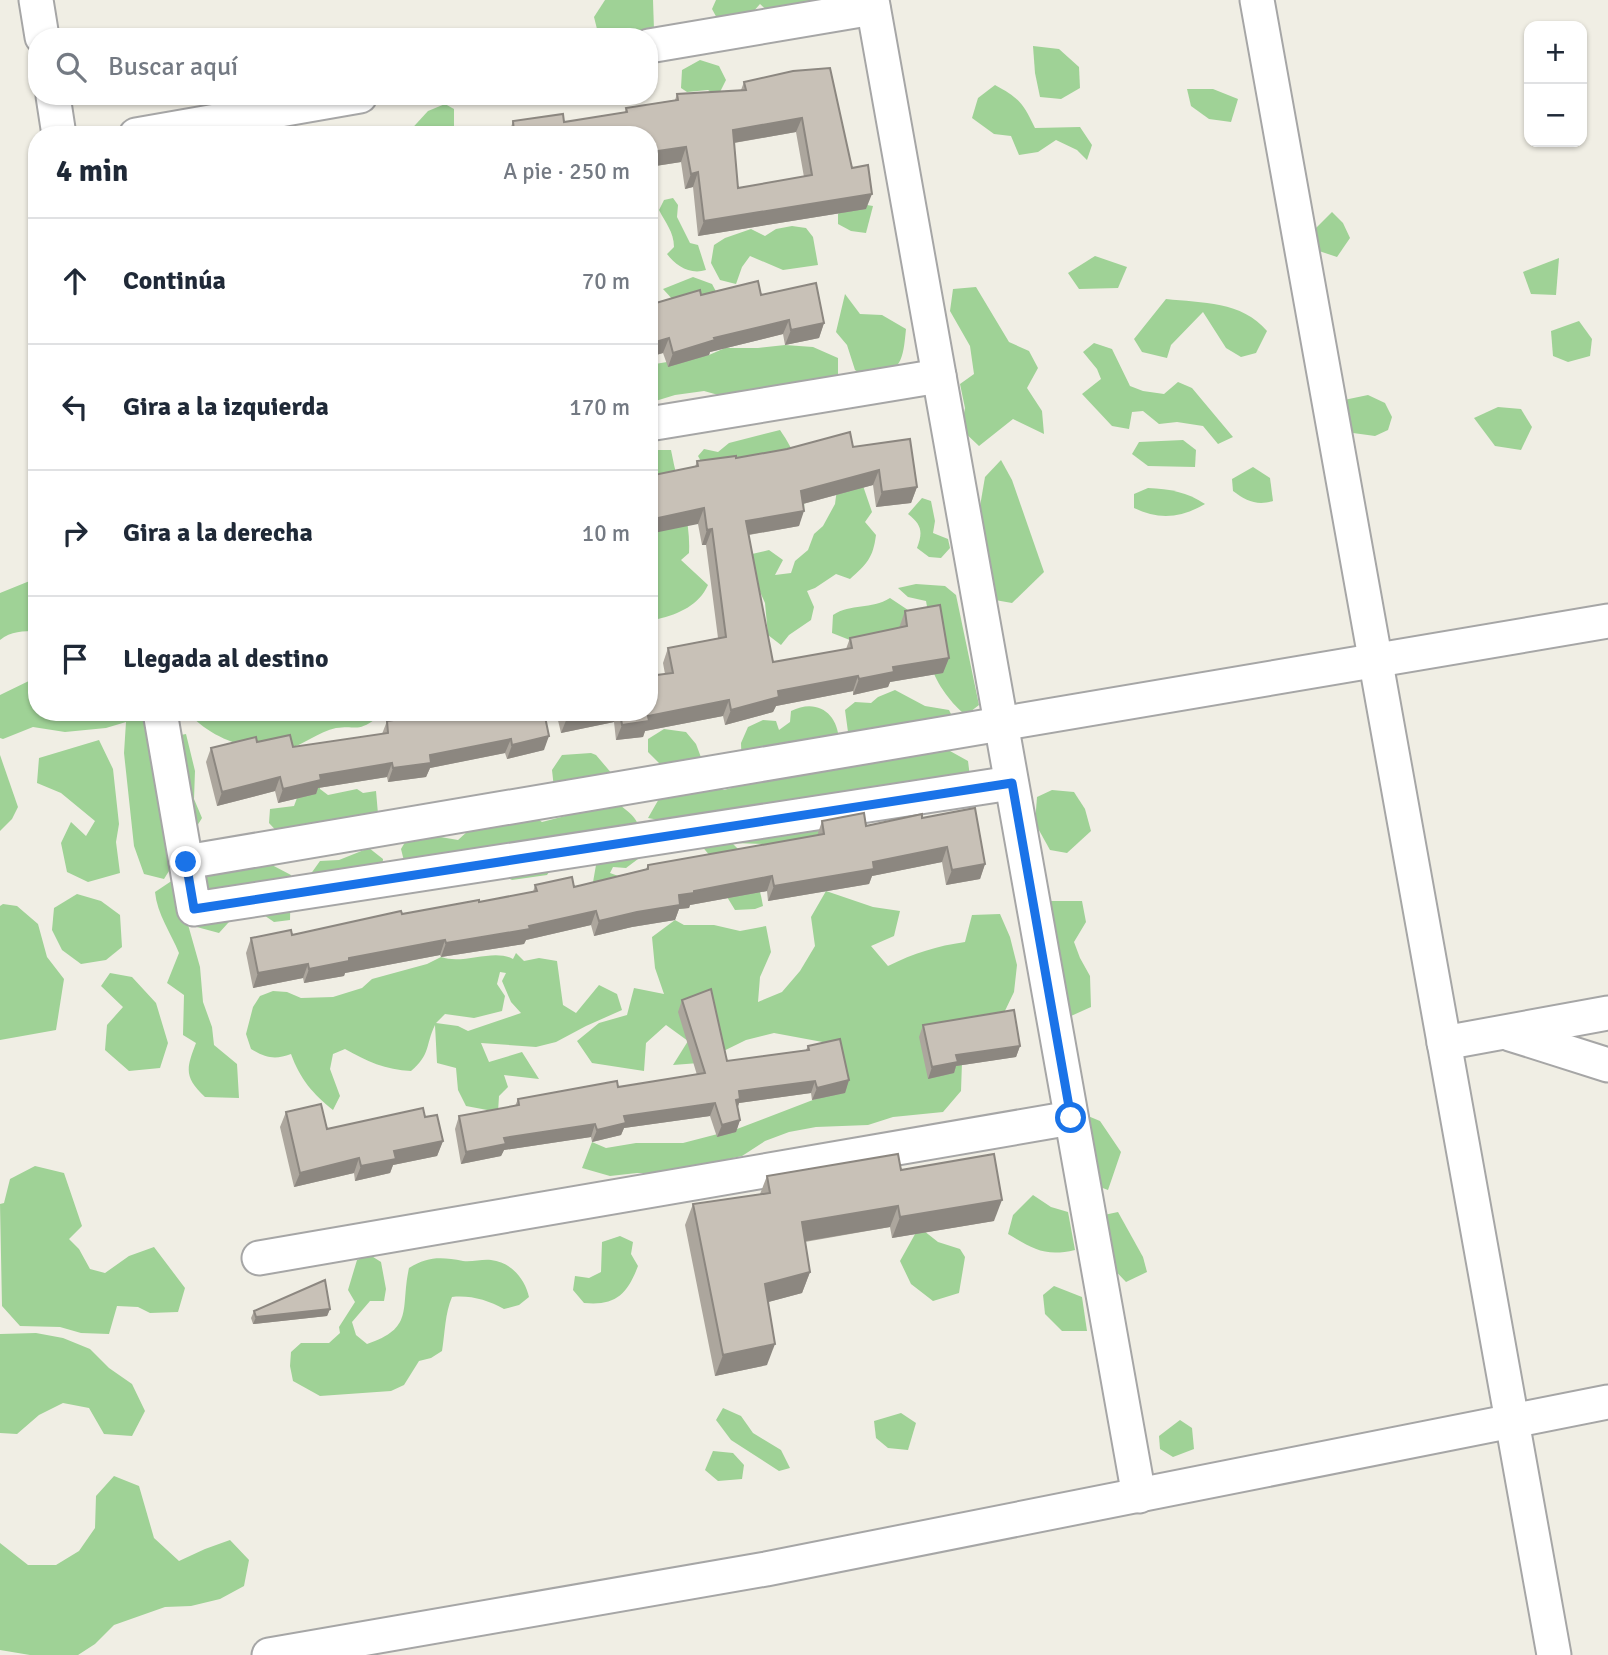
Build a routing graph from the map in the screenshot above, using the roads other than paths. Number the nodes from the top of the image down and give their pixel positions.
1 (36, 0) edge
2 (1257, 0) edge
3 (873, 4) edge
4 (41, 28) edge
5 (658, 45) edge
6 (54, 105) edge
7 (308, 105) edge
8 (58, 126) edge
9 (188, 126) edge
10 (939, 376) junction
11 (658, 423) edge
12 (1608, 621) edge
13 (1375, 660) junction
14 (162, 721) edge
15 (1001, 724) junction
16 (1012, 783) junction
17 (186, 862) junction
18 (1608, 1013) edge
19 (1505, 1032) junction
20 (1444, 1043) junction
21 (1608, 1065) edge
22 (1071, 1118) junction
23 (259, 1258) dead end
24 (1608, 1402) edge
25 (1511, 1420) junction
26 (1139, 1496) junction
27 (270, 1655) edge
28 (1554, 1655) edge

1 - 4 street
2 - 13 street
3 - 5 street
3 - 10 street
6 - 8 street
7 - 9 street
10 - 11 street
10 - 15 street
12 - 13 street
13 - 15 street
13 - 20 street
14 - 17 street
15 - 16 street
15 - 17 street
16 - 17 street
16 - 22 street
18 - 19 street
19 - 20 street
19 - 21 street
20 - 25 street
22 - 23 street
22 - 26 street
24 - 25 street
25 - 26 street
25 - 28 street
26 - 27 street

